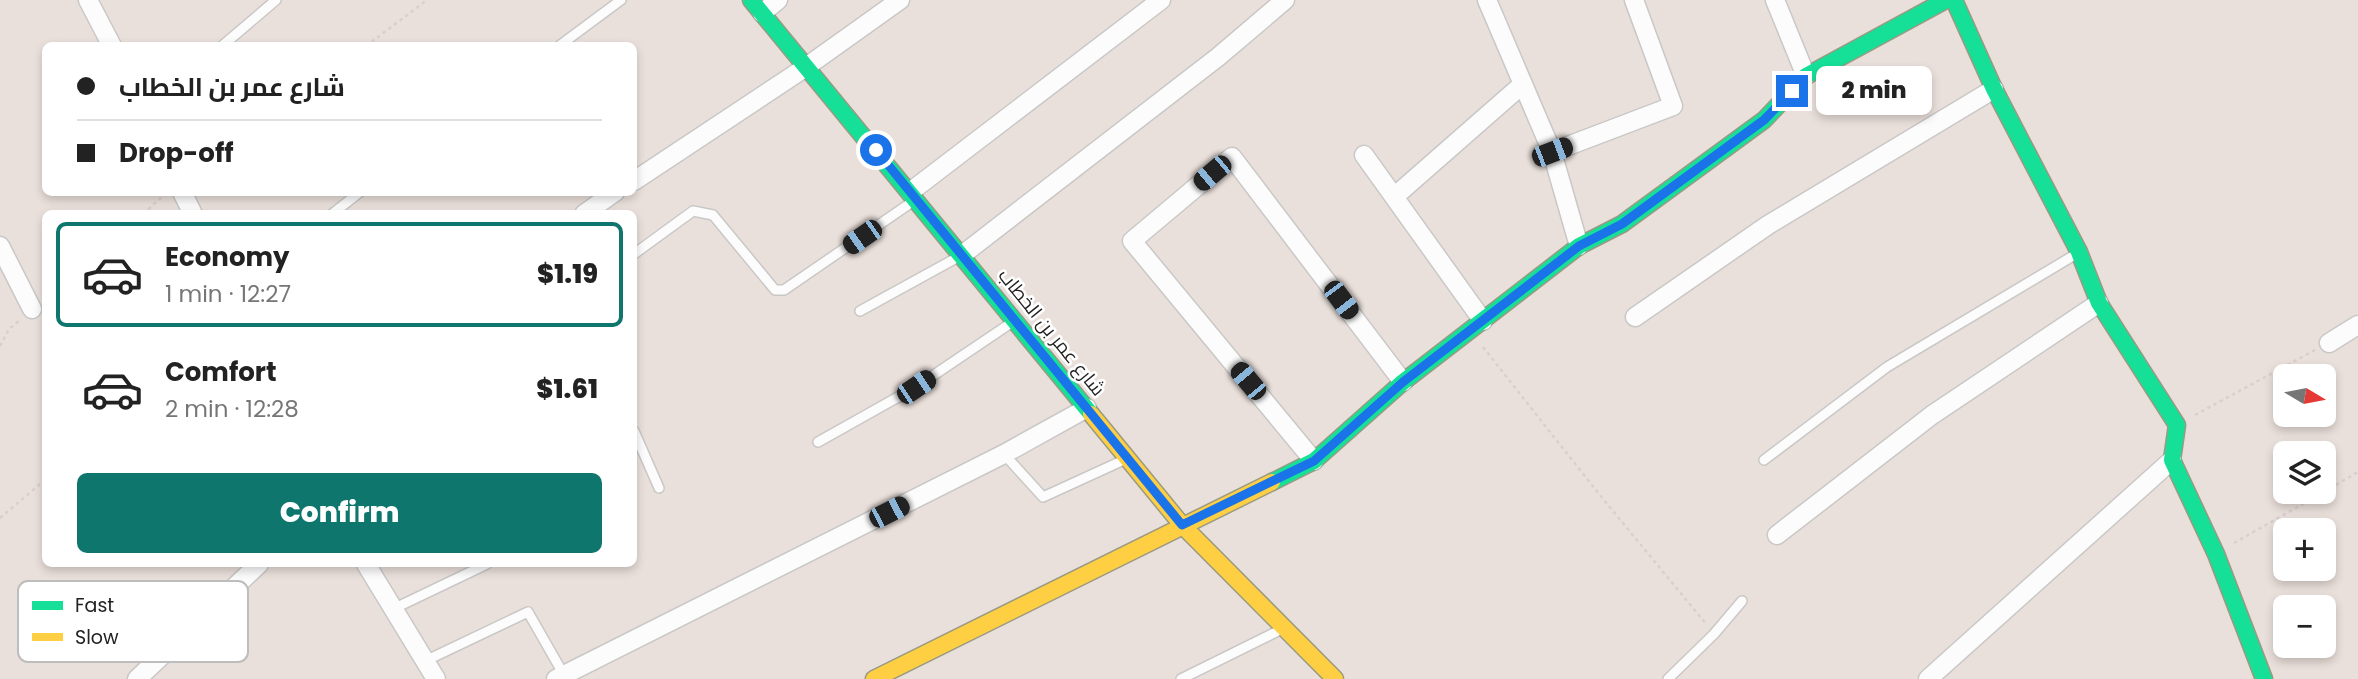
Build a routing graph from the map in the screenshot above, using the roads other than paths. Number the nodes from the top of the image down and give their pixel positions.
1 (89, 0) edge
2 (276, 0) edge
3 (621, 0) edge
4 (778, 0) edge
5 (900, 0) edge
6 (1161, 0) edge
7 (1285, 0) edge
8 (1487, 0) edge
9 (1634, 0) edge
10 (1775, 0) edge
11 (1946, 0) edge
12 (1954, 0) edge
13 (756, 6) edge
14 (110, 42) edge
15 (227, 42) edge
16 (564, 42) edge
17 (806, 66) junction
18 (1806, 76) junction
19 (1523, 84) junction
20 (1994, 89) junction
21 (1552, 152) junction
22 (1364, 155) dead end
23 (637, 178) edge
24 (355, 196) edge
25 (609, 196) edge
26 (914, 196) junction
27 (1394, 197) junction
28 (337, 210) edge
29 (590, 210) edge
30 (0, 246) edge
31 (1579, 246) junction
32 (637, 252) edge
33 (2080, 252) junction
34 (962, 255) junction
35 (2099, 303) junction
36 (32, 309) dead end
37 (860, 311) dead end
38 (1635, 317) dead end
39 (1015, 320) junction
40 (2358, 325) edge
41 (1476, 326) junction
42 (2329, 343) road end
43 (1403, 382) junction
44 (1087, 408) junction
45 (637, 438) edge
46 (818, 442) dead end
47 (1004, 454) junction
48 (1128, 458) junction
49 (1764, 460) dead end
50 (2172, 460) junction
51 (1314, 461) junction
52 (659, 488) dead end
53 (1182, 525) junction
54 (1777, 535) dead end
55 (256, 567) edge
56 (368, 567) edge
57 (481, 567) edge
58 (241, 581) edge
59 (1742, 601) dead end
60 (394, 609) junction
61 (1284, 629) junction
62 (425, 661) junction
63 (155, 662) edge
64 (560, 677) edge
65 (137, 679) edge
66 (436, 679) edge
67 (874, 679) edge
68 (1181, 679) edge
69 (1333, 679) edge
70 (1668, 679) edge
71 (1928, 679) edge
72 (2264, 679) edge

1 - 14 street
2 - 15 lane
3 - 16 lane
4 - 13 street
5 - 17 street
6 - 26 street
7 - 34 street
8 - 19 street
9 - 21 street
10 - 18 street
11 - 18 street
12 - 20 street
13 - 17 street, شارع عمر بن الخطاب
17 - 23 street
17 - 26 street, شارع عمر بن الخطاب
18 - 31 street
19 - 21 street
19 - 27 street
20 - 33 street
20 - 38 street
21 - 31 street
22 - 27 street
24 - 28 lane
25 - 29 street
26 - 32 lane
26 - 34 street, شارع عمر بن الخطاب
27 - 41 street
30 - 36 street
31 - 41 street
33 - 35 street
33 - 49 lane
34 - 37 lane
34 - 39 street, شارع عمر بن الخطاب
35 - 50 street
35 - 54 street
39 - 44 street, شارع عمر بن الخطاب
39 - 46 lane
40 - 42 street
41 - 43 street
43 - 51 street
43 - 51 street
44 - 47 street
44 - 48 street, شارع عمر بن الخطاب
45 - 52 lane
47 - 48 lane
47 - 64 street
48 - 53 street, شارع عمر بن الخطاب
50 - 71 street
50 - 72 street
51 - 53 street
53 - 61 street, شارع عمر بن الخطاب
53 - 67 street
55 - 58 street
56 - 60 street
57 - 60 lane
59 - 70 lane
60 - 62 street
61 - 68 lane
61 - 69 street, شارع عمر بن الخطاب
62 - 64 lane
62 - 66 street
63 - 65 street

